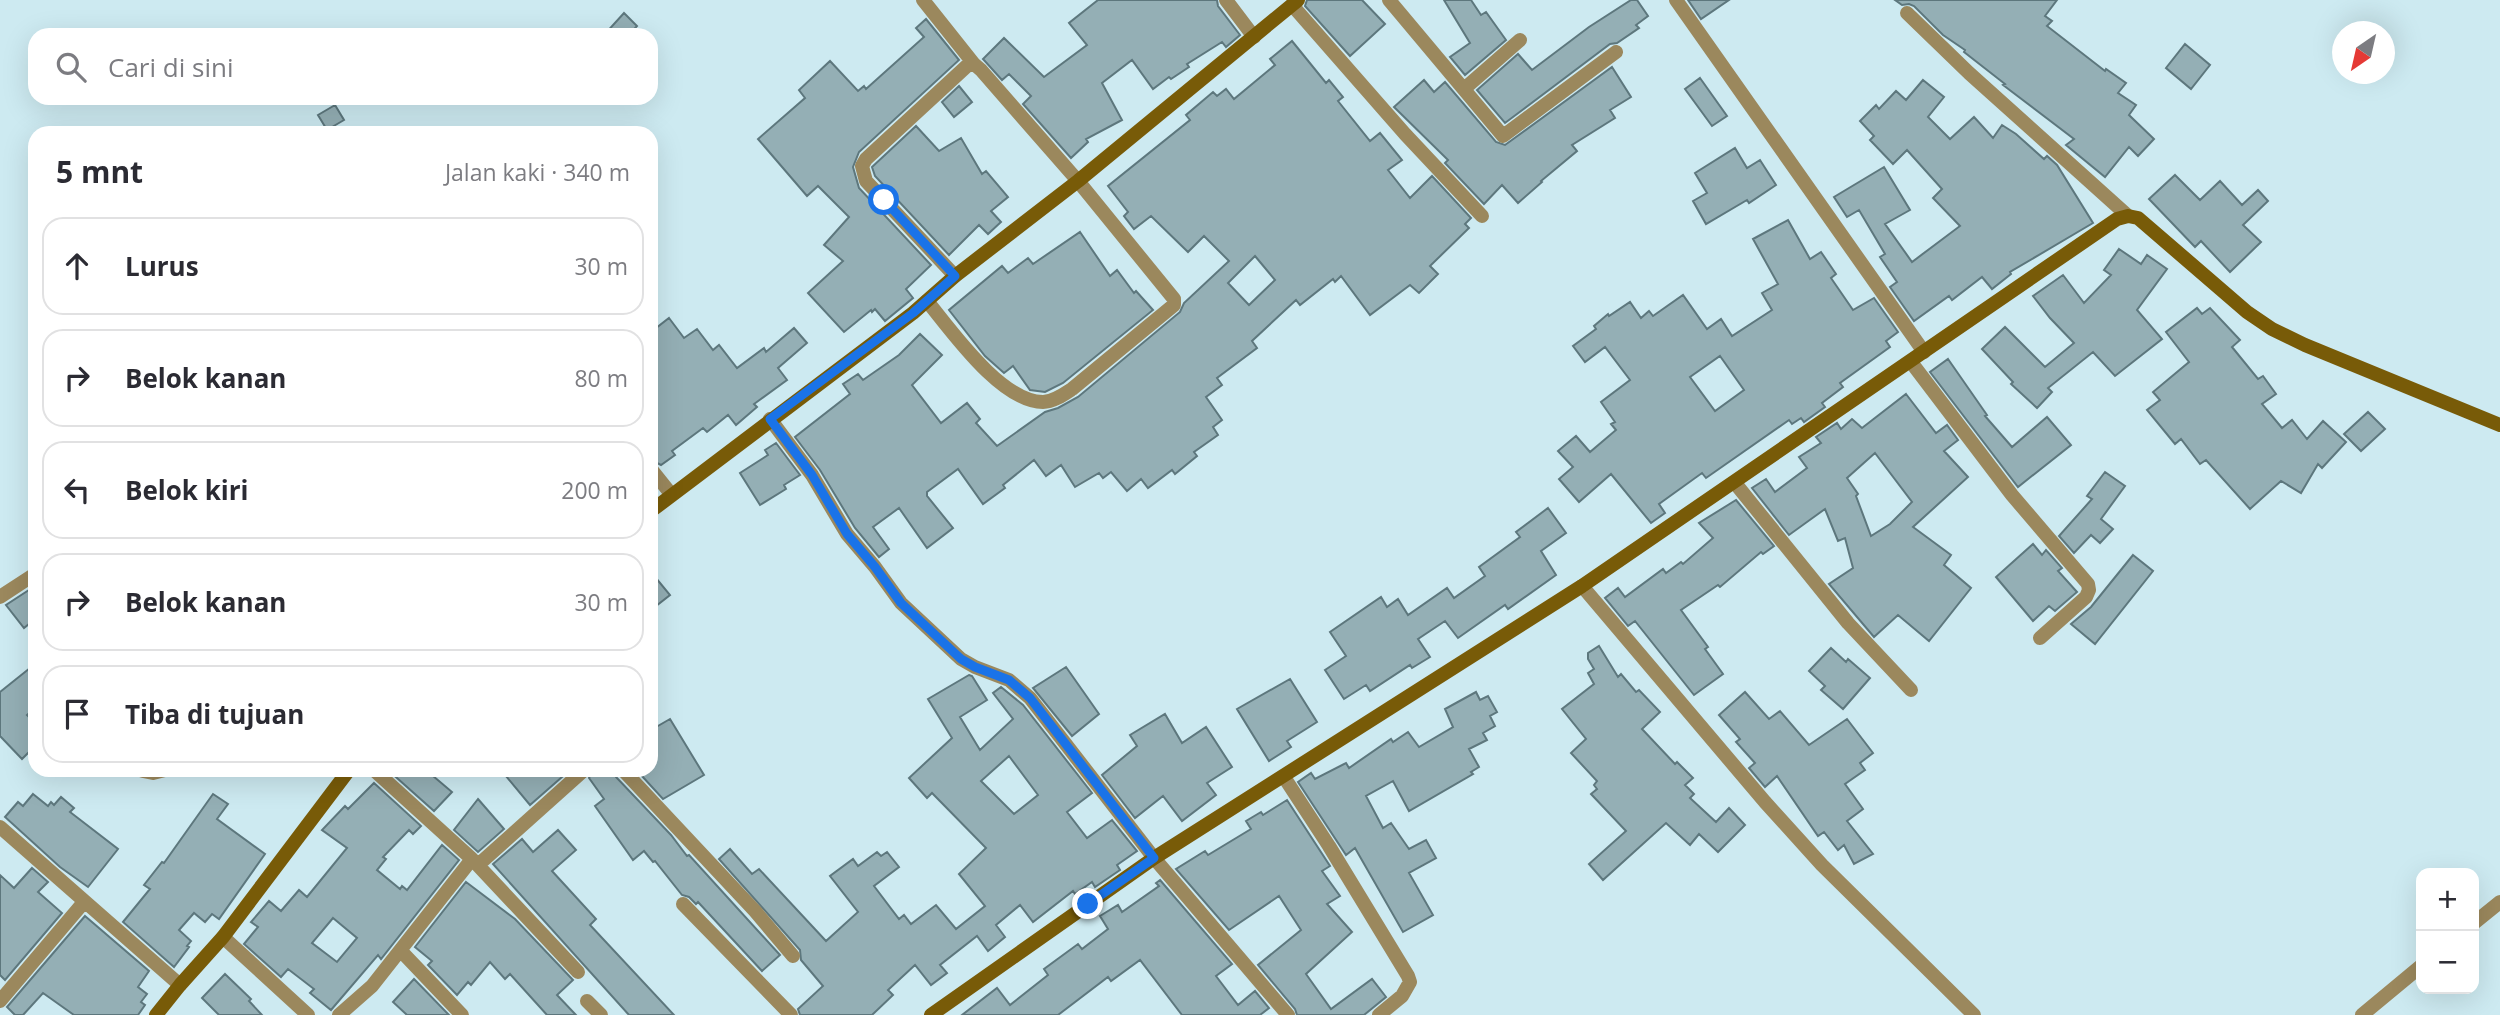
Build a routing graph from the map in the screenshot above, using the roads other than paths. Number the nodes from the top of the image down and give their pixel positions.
1 (923, 0) edge
2 (1226, 0) edge
3 (1389, 0) edge
4 (1676, 0) edge
5 (1295, 3) edge
6 (1907, 13) dead end
7 (1254, 37) junction
8 (1520, 40) dead end
9 (1616, 52) dead end
10 (974, 64) junction
11 (1464, 89) junction
12 (1078, 181) junction
13 (1482, 216) dead end
14 (2128, 216) junction
15 (955, 276) junction
16 (927, 300) junction
17 (1924, 352) junction
18 (1911, 362) junction
19 (770, 419) junction
20 (2500, 425) edge
21 (658, 478) edge
22 (1735, 483) junction
23 (671, 494) junction
24 (658, 505) edge
25 (28, 579) edge
26 (1582, 586) junction
27 (0, 597) edge
28 (2040, 638) dead end
29 (1911, 691) dead end
30 (1283, 776) junction
31 (344, 777) edge
32 (382, 777) edge
33 (576, 777) edge
34 (630, 777) edge
35 (0, 827) edge
36 (1154, 858) junction
37 (475, 862) junction
38 (84, 902) junction
39 (2500, 902) edge
40 (683, 904) dead end
41 (2479, 919) edge
42 (223, 937) junction
43 (401, 951) junction
44 (793, 956) dead end
45 (2416, 970) edge
46 (578, 972) dead end
47 (180, 985) junction
48 (0, 1001) edge
49 (587, 1001) dead end
50 (156, 1015) edge
51 (308, 1015) edge
52 (338, 1015) edge
53 (462, 1015) edge
54 (601, 1015) edge
55 (791, 1015) edge
56 (931, 1015) edge
57 (1288, 1015) edge
58 (1379, 1015) edge
59 (1974, 1015) edge
60 (2362, 1015) edge

1 - 10 street
2 - 7 street
3 - 11 street
4 - 17 street
5 - 7 street
5 - 13 street
6 - 14 street
7 - 12 street
8 - 11 street
9 - 11 street
10 - 12 street
10 - 15 street
12 - 15 street
12 - 16 street
14 - 17 street
14 - 20 street
15 - 16 street
16 - 19 street
17 - 18 street
18 - 22 street
18 - 28 street
19 - 23 street
19 - 36 street
21 - 23 street
22 - 26 street
22 - 29 street
23 - 24 street
25 - 27 street
26 - 30 street
26 - 59 street
30 - 36 street
30 - 58 street
31 - 42 street
32 - 37 street
33 - 37 street
34 - 44 street
35 - 38 street
36 - 56 street
36 - 57 street
37 - 43 street
37 - 46 street
38 - 47 street
38 - 48 street
39 - 41 street
40 - 55 street
42 - 47 street
42 - 51 street
43 - 52 street
43 - 53 street
45 - 60 street
47 - 50 street
49 - 54 street

